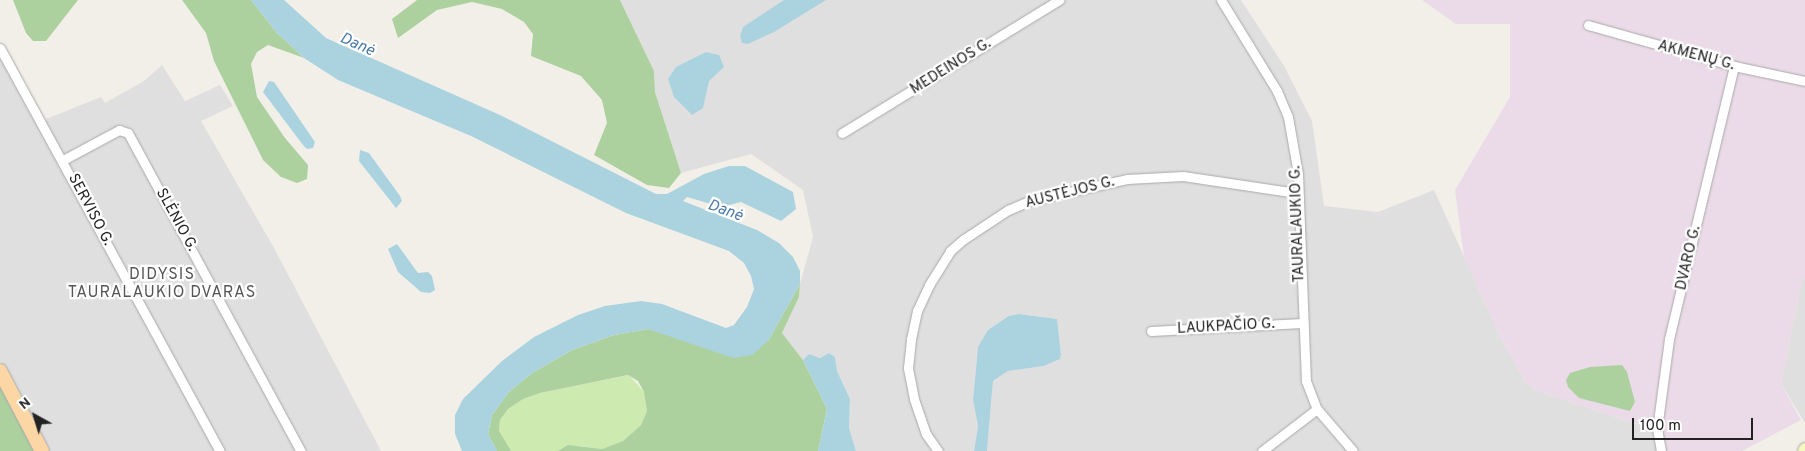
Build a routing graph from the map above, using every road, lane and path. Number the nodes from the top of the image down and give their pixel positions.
1 (1059, 0) edge
2 (1220, 0) edge
3 (1588, 24) dead end
4 (0, 48) edge
5 (1734, 66) junction
6 (1805, 81) edge
7 (842, 133) dead end
8 (63, 160) junction
9 (1297, 193) junction
10 (1302, 323) junction
11 (1150, 331) dead end
12 (0, 371) edge
13 (1317, 409) junction
14 (42, 451) edge
15 (220, 451) edge
16 (301, 451) edge
17 (938, 451) edge
18 (1262, 451) edge
19 (1353, 451) edge
20 (1661, 451) edge

1 - 7 street, MEDEINOS G.
2 - 9 street, TAURALAUKIO G.
3 - 5 street, AKMENŲ G.
4 - 8 street, SERVISO G.
5 - 6 street, AKMENŲ G.
5 - 20 street, DVARO G.
8 - 15 street, SERVISO G.
8 - 16 street, SLĖNIO G.
9 - 10 street, TAURALAUKIO G.
9 - 17 street, AUSTĖJOS G.
10 - 11 street, LAUKPAČIO G.
10 - 13 street, TAURALAUKIO G.
12 - 14 main road
13 - 18 street
13 - 19 street, TAURALAUKIO G.

